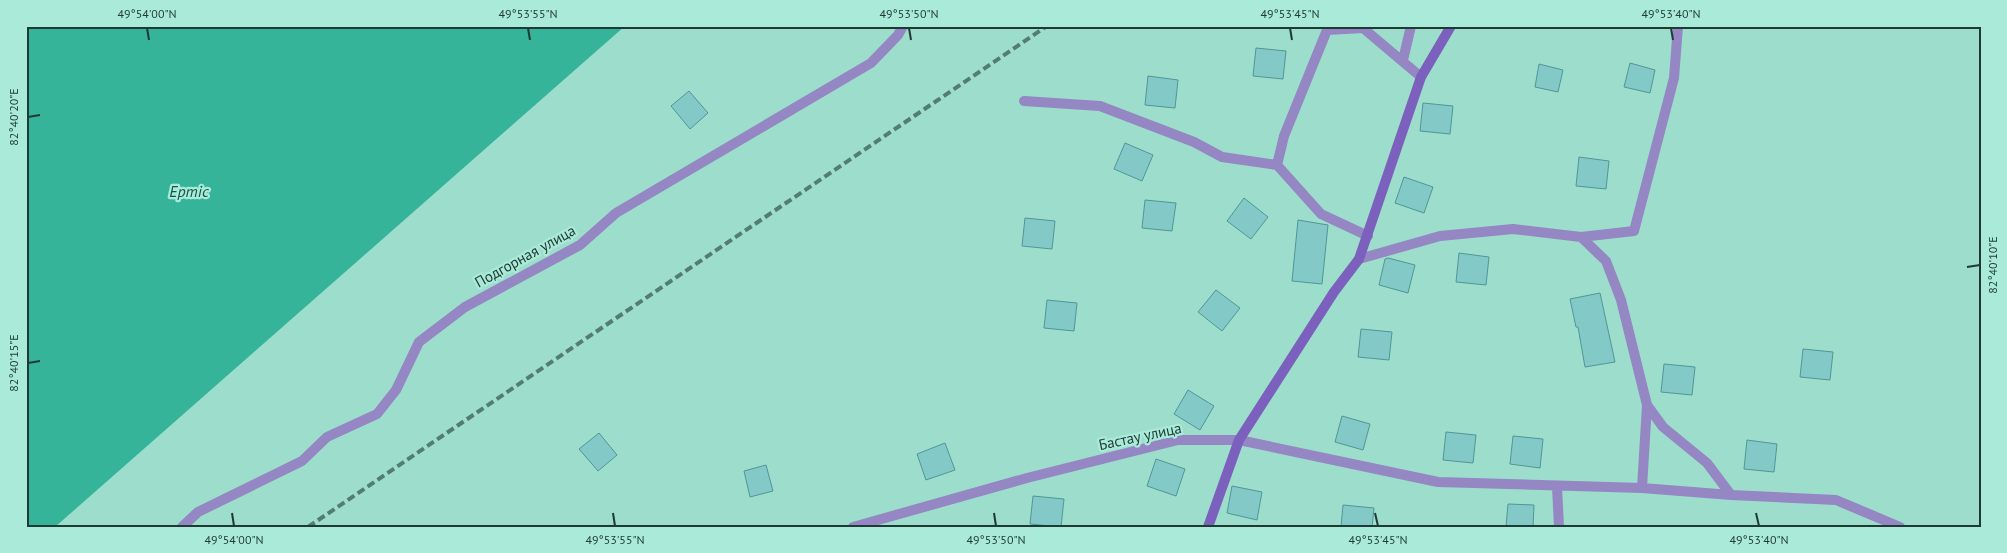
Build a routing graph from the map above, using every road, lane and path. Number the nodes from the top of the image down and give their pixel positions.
1 (903, 26) edge
2 (1411, 26) edge
3 (1451, 26) edge
4 (1678, 26) edge
5 (1362, 27) edge
6 (1403, 60) junction
7 (1421, 77) junction
8 (1024, 101) dead end
9 (1277, 165) junction
10 (1368, 236) junction
11 (1581, 238) junction
12 (1359, 259) junction
13 (1647, 405) junction
14 (1239, 440) junction
15 (1557, 487) junction
16 (1642, 488) junction
17 (1731, 496) junction
18 (182, 527) edge
19 (853, 527) edge
20 (1208, 527) edge
21 (1559, 527) edge
22 (1900, 527) edge

1 - 18 street, Подгорная улица
2 - 6 street
3 - 7 street
4 - 11 street
5 - 6 street
5 - 9 street
6 - 7 street
7 - 10 street
8 - 9 street
9 - 10 street
10 - 12 street
11 - 12 street
11 - 13 street
12 - 14 street
13 - 16 street
13 - 17 street
14 - 15 street, Бастау улица
14 - 19 street, Бастау улица
14 - 20 street
15 - 16 street, Бастау улица
15 - 21 street
16 - 17 street, Бастау улица
17 - 22 street, Бастау улица

